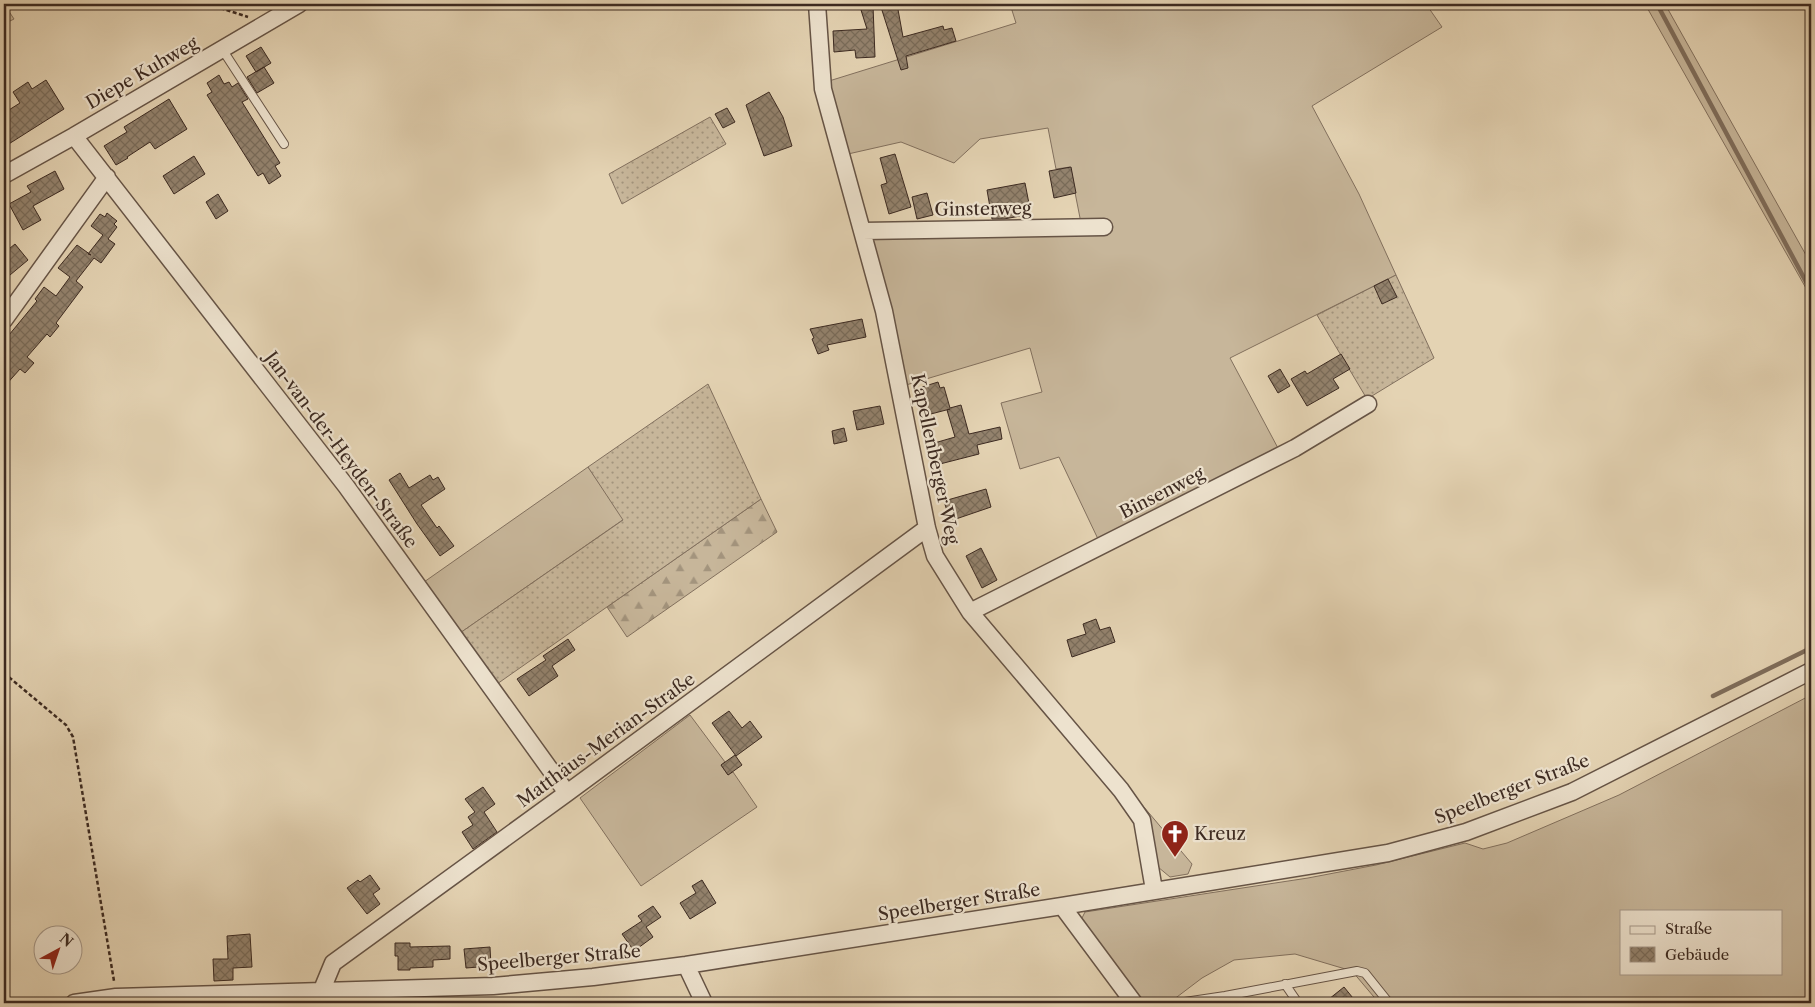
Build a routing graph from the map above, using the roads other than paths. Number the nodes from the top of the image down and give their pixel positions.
1 (300, 4) edge
2 (818, 4) edge
3 (222, 50) junction
4 (74, 136) junction
5 (284, 144) dead end
6 (4, 175) edge
7 (107, 177) junction
8 (1104, 227) dead end
9 (863, 231) junction
10 (4, 320) edge
11 (1368, 404) dead end
12 (927, 528) junction
13 (970, 612) junction
14 (1811, 671) edge
15 (568, 794) junction
16 (1154, 890) junction
17 (1062, 906) junction
18 (686, 965) junction
19 (1285, 984) junction
20 (321, 992) junction
21 (349, 997) edge
22 (266, 998) edge
23 (1228, 1000) edge
24 (74, 1003) edge
25 (704, 1003) edge
26 (1134, 1003) edge
27 (1178, 1003) edge
28 (1298, 1003) edge
29 (1389, 1003) edge

1 - 3 street, Diepe Kuhweg
2 - 9 street, Kapellenberger Weg
3 - 4 street, Diepe Kuhweg
3 - 5 lane
4 - 6 street, Diepe Kuhweg
4 - 7 street, Jan-van-der-Heyden-Straße
7 - 10 street
7 - 15 street, Jan-van-der-Heyden-Straße
8 - 9 street, Ginsterweg
9 - 12 street, Kapellenberger Weg
11 - 13 street, Binsenweg
12 - 13 street, Kapellenberger Weg
12 - 15 street, Matthäus-Merian-Straße
13 - 16 street, Kapellenberger Weg
14 - 16 street, Speelberger Straße
15 - 20 street, Matthäus-Merian-Straße
16 - 17 street, Speelberger Straße
17 - 18 street, Speelberger Straße
17 - 26 street
18 - 21 street, Speelberger Straße
18 - 25 street
19 - 23 lane
19 - 28 lane
19 - 29 lane
20 - 21 street, Speelberger Straße
20 - 22 street, Speelberger Straße
22 - 24 street, Speelberger Straße
23 - 27 lane

